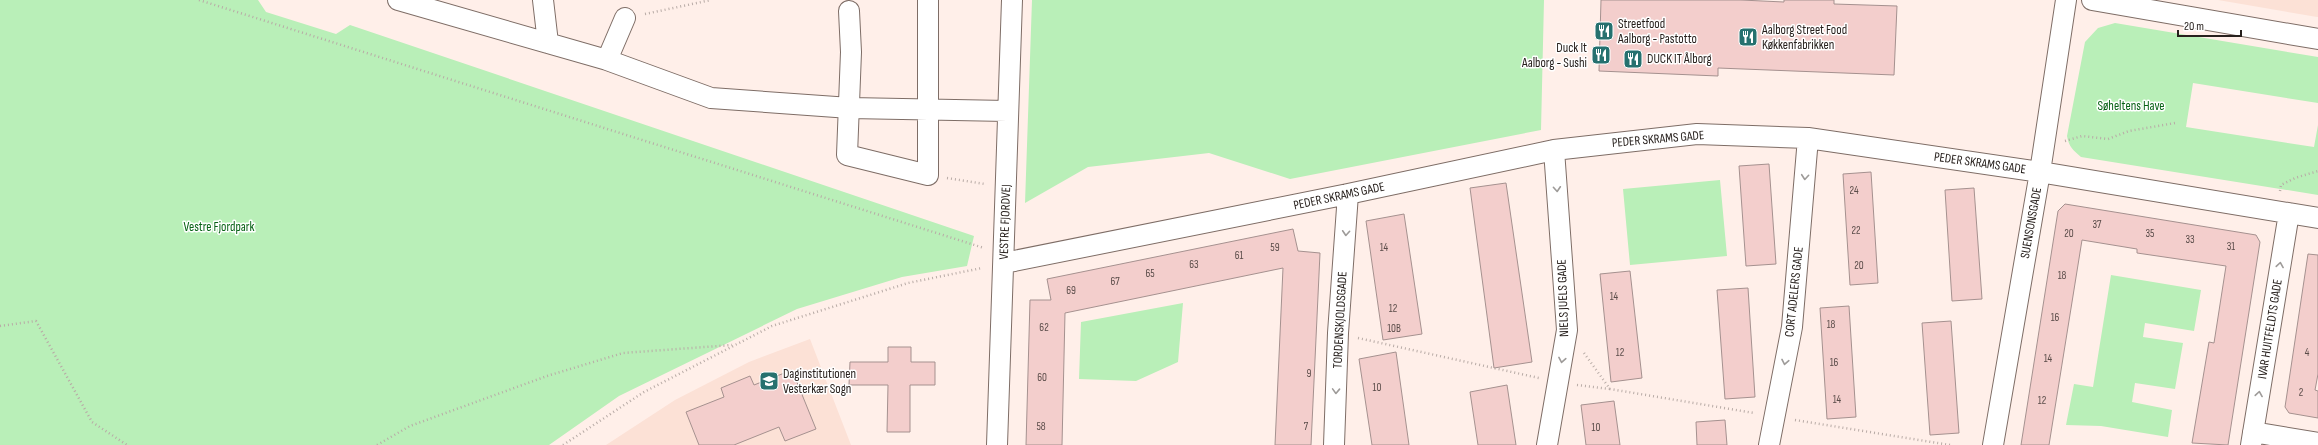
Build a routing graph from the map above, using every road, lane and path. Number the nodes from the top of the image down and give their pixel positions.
1 (199, 0) edge
2 (398, 0) edge
3 (543, 0) edge
4 (711, 0) edge
5 (928, 0) edge
6 (1012, 0) edge
7 (2066, 0) edge
8 (2092, 0) edge
9 (2141, 4) edge
10 (849, 11) dead end
11 (625, 18) joint
12 (2318, 39) edge
13 (548, 43) junction
14 (607, 60) junction
15 (850, 108) junction
16 (929, 111) junction
17 (1007, 111) junction
18 (2175, 123) dead end
19 (1808, 138) junction
20 (2044, 143) junction
21 (1554, 150) junction
22 (2318, 171) edge
23 (2040, 172) junction
24 (928, 175) junction
25 (1006, 188) junction
26 (2280, 191) dead end
27 (1348, 194) junction
28 (2289, 213) junction
29 (2318, 218) edge
30 (1004, 259) junction
31 (0, 326) edge
32 (1567, 330) junction
33 (1338, 333) junction
34 (734, 345) junction
35 (1558, 383) junction
36 (1610, 389) junction
37 (1774, 417) junction
38 (2252, 438) edge
39 (2318, 443) edge
40 (127, 445) edge
41 (377, 445) edge
42 (563, 445) edge
43 (998, 445) edge
44 (1334, 445) edge
45 (1547, 445) edge
46 (1769, 445) edge
47 (1950, 445) edge
48 (1993, 445) edge

1 - 30 path
2 - 13 street
3 - 13 street
4 - 11 path
5 - 16 street
6 - 17 street, VESTRE FJORDVEJ
7 - 20 street, SUENSONSGADE
8 - 9 street
9 - 12 street
10 - 15 street
11 - 14 street
13 - 14 street
14 - 15 street
15 - 16 street
15 - 24 street
16 - 17 street
16 - 24 street
17 - 25 street, VESTRE FJORDVEJ
18 - 20 path
19 - 21 street, PEDER SKRAMS GADE
19 - 23 street, PEDER SKRAMS GADE
19 -> 37 street, CORT ADELERS GADE
20 - 23 street, SUENSONSGADE
21 - 27 street, PEDER SKRAMS GADE
21 -> 32 street, NIELS JUELS GADE
22 - 26 path
23 - 28 street, PEDER SKRAMS GADE
23 - 48 street, SUENSONSGADE
24 - 25 path
25 - 30 street, VESTRE FJORDVEJ
27 - 30 street, PEDER SKRAMS GADE
27 -> 33 street, TORDENSKJOLDSGADE
28 - 29 street, PEDER SKRAMS GADE
38 -> 28 street, IVAR HUITFELDTS GADE
30 - 34 path
30 - 43 street, VESTRE FJORDVEJ
31 - 40 path
32 -> 35 street, NIELS JUELS GADE
32 - 36 path
33 - 35 path
33 -> 44 street, TORDENSKJOLDSGADE
34 - 41 path
34 - 42 path
35 - 36 path
35 - 45 street, NIELS JUELS GADE
36 - 37 path
37 - 46 street, CORT ADELERS GADE
37 - 47 path
38 - 39 street

